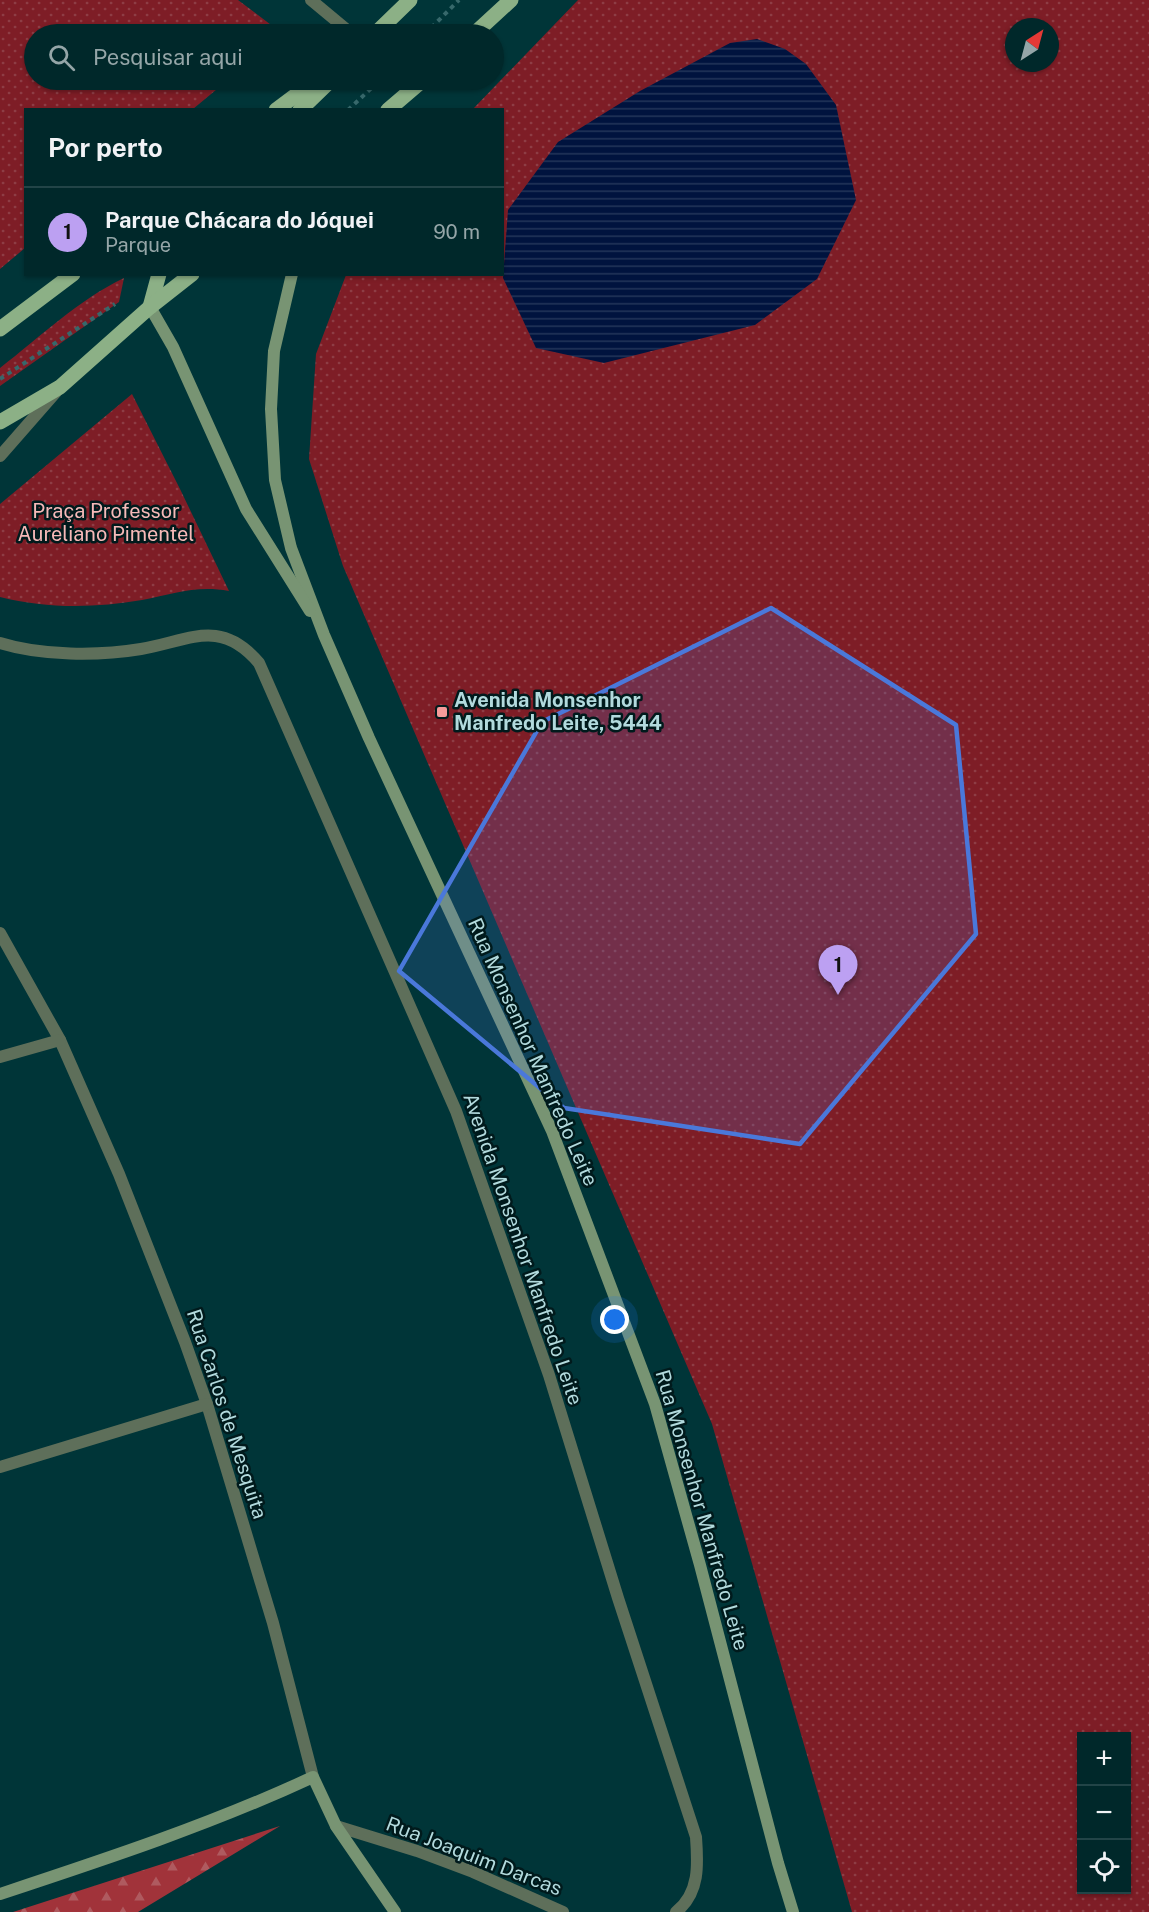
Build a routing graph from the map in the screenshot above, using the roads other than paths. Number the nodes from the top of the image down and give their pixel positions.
1 (311, 0) edge
2 (410, 0) edge
3 (511, 0) edge
4 (340, 24) edge
5 (385, 24) edge
6 (485, 24) edge
7 (303, 90) edge
8 (321, 90) edge
9 (411, 90) edge
10 (279, 108) edge
11 (302, 108) edge
12 (390, 108) edge
13 (70, 276) edge
14 (158, 276) edge
15 (189, 276) edge
16 (292, 276) edge
17 (150, 307) junction
18 (0, 329) edge
19 (60, 387) junction
20 (0, 422) edge
21 (0, 456) edge
22 (324, 635) junction
23 (0, 643) edge
24 (0, 933) edge
25 (60, 1040) junction
26 (0, 1057) edge
27 (207, 1404) junction
28 (0, 1467) edge
29 (313, 1777) junction
30 (336, 1826) junction
31 (0, 1894) edge
32 (395, 1912) edge
33 (563, 1912) edge
34 (676, 1912) edge
35 (793, 1912) edge

1 - 4 street
2 - 5 main road
3 - 6 main road
7 - 10 main road
8 - 11 main road
9 - 12 main road
13 - 18 main road
14 - 17 main road
15 - 17 main road
16 - 22 main road, Rua Monsenhor Manfredo Leite
17 - 19 main road
17 - 22 main road, Rua Monsenhor Manfredo Leite
19 - 20 main road
19 - 21 street
22 - 35 main road, Rua Monsenhor Manfredo Leite
23 - 34 street, Avenida Monsenhor Manfredo Leite
24 - 25 street, Rua Carlos de Mesquita
25 - 26 street
25 - 27 street, Rua Carlos de Mesquita
27 - 28 street
27 - 29 street, Rua Carlos de Mesquita
29 - 30 main road, Rua Carlos de Mesquita
29 - 31 main road
30 - 32 main road, Rua Carlos de Mesquita
30 - 33 street, Rua Joaquim Darcas

